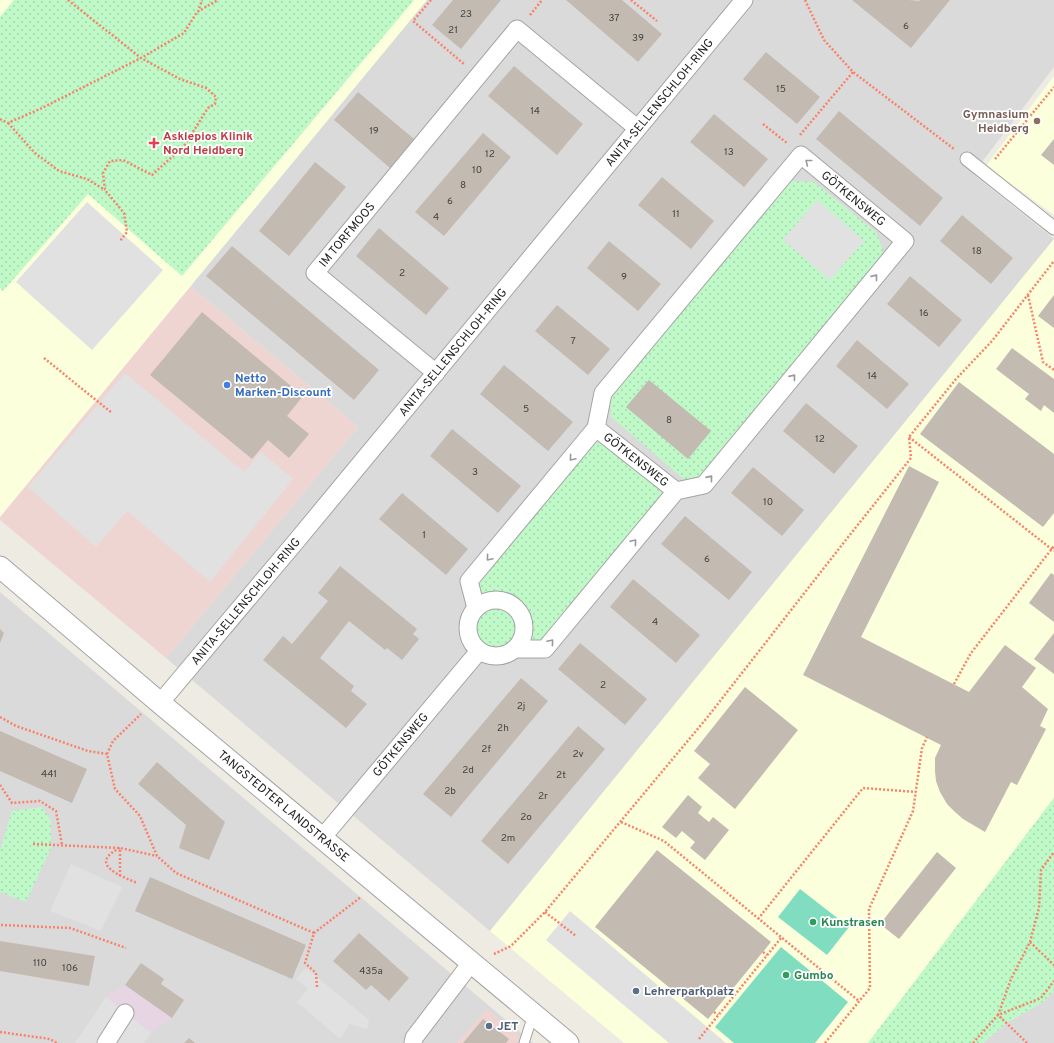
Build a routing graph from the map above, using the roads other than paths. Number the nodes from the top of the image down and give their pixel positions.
1 (744, 0) edge
2 (638, 128) junction
3 (967, 159) road end
4 (1054, 228) edge
5 (436, 373) junction
6 (596, 428) junction
7 (676, 492) junction
8 (0, 567) edge
9 (476, 608) junction
10 (516, 649) junction
11 (479, 651) junction
12 (158, 701) junction
13 (322, 838) junction
14 (471, 963) junction
15 (125, 1014) dead end
16 (533, 1015) junction
17 (106, 1043) edge
18 (413, 1043) edge
19 (524, 1043) edge
20 (568, 1043) edge

1 - 2 street, ANITA-SELLENSCHLOH-RING
2 - 5 street, ANITA-SELLENSCHLOH-RING
2 - 5 street, IM TORFMOOS
3 - 4 street
5 - 12 street, ANITA-SELLENSCHLOH-RING
6 - 7 street, GÖTKENSWEG
7 -> 6 street, GÖTKENSWEG
6 -> 9 street, GÖTKENSWEG
10 -> 7 street, GÖTKENSWEG
8 - 12 street, TANGSTEDTER LANDSTRASSE
9 - 10 street
9 - 11 street
10 - 11 street
11 - 13 street, GÖTKENSWEG
12 - 13 street, TANGSTEDTER LANDSTRASSE
13 - 14 street, TANGSTEDTER LANDSTRASSE
14 - 16 street, TANGSTEDTER LANDSTRASSE
14 - 18 street
15 - 17 street
16 - 19 lane
16 - 20 street, TANGSTEDTER LANDSTRASSE

